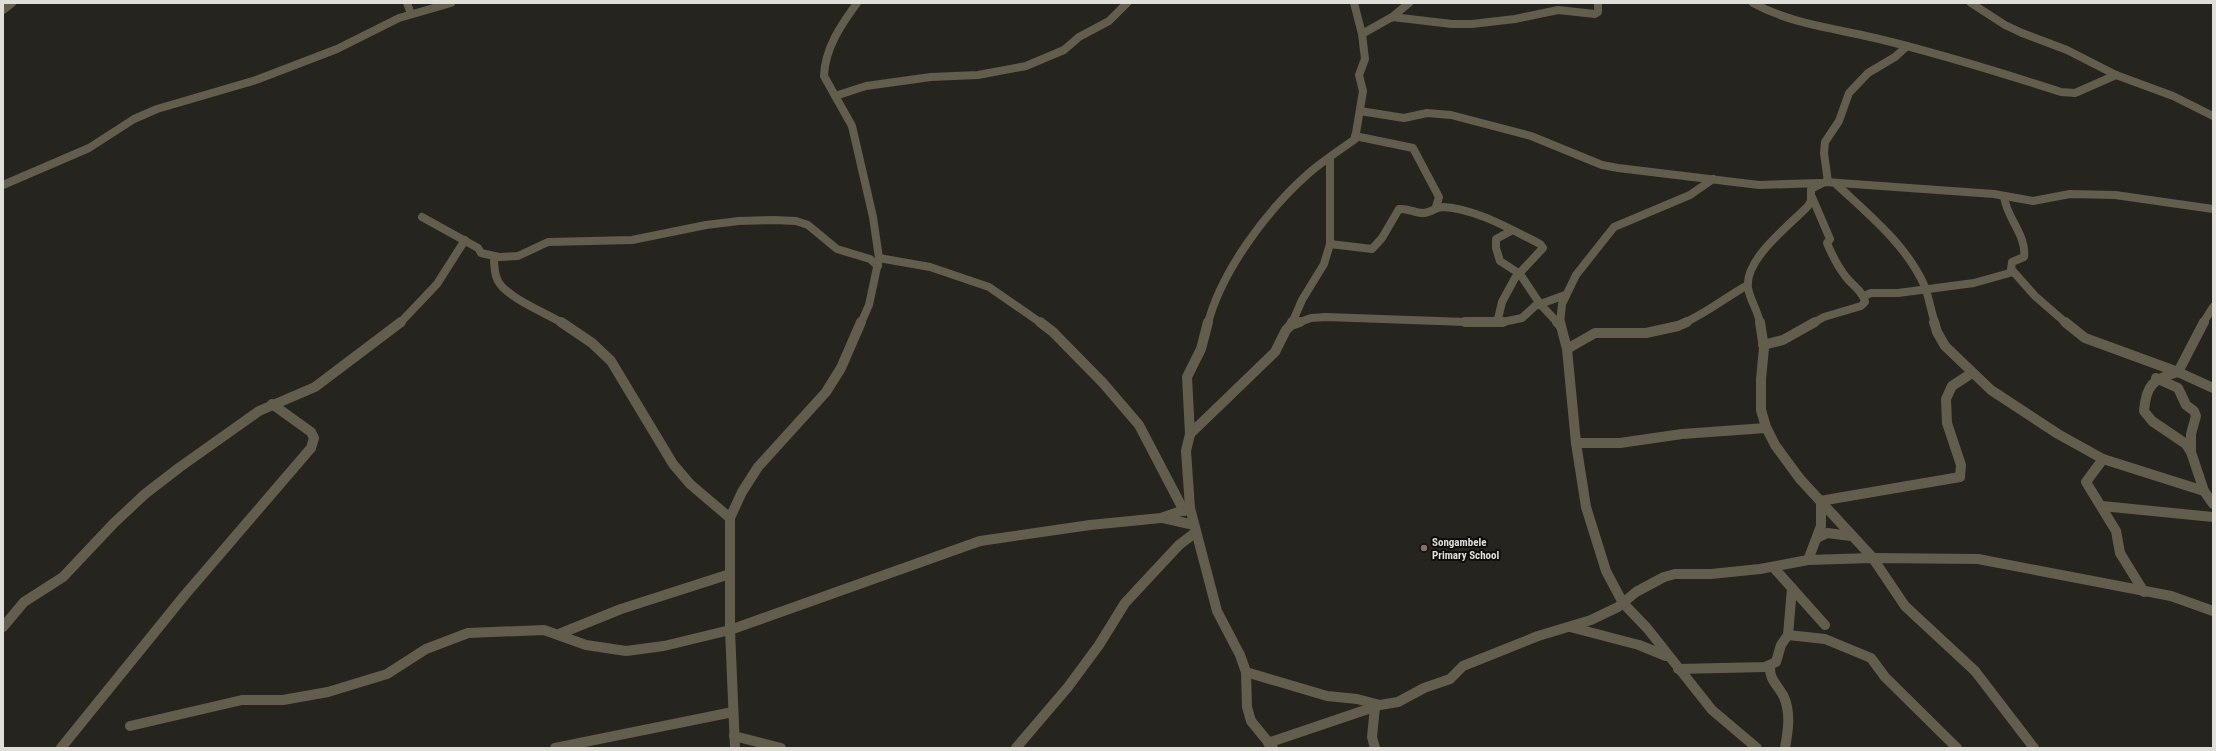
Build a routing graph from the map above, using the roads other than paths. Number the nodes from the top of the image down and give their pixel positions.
1 (12, 3) edge
2 (407, 3) edge
3 (451, 3) edge
4 (857, 3) edge
5 (1127, 3) edge
6 (1354, 3) edge
7 (1409, 3) edge
8 (1598, 3) edge
9 (1753, 3) edge
10 (1972, 3) edge
11 (3, 10) edge
12 (411, 14) junction
13 (1390, 18) junction
14 (1362, 34) junction
15 (1907, 46) junction
16 (2116, 75) junction
17 (835, 96) junction
18 (1360, 111) junction
19 (2213, 116) edge
20 (1356, 136) junction
21 (1330, 158) junction
22 (1714, 179) junction
23 (1832, 182) junction
24 (1820, 183) junction
25 (3, 185) edge
26 (2004, 196) junction
27 (1812, 197) junction
28 (1436, 207) junction
29 (2213, 209) edge
30 (422, 217) dead end
31 (1511, 231) junction
32 (465, 240) junction
33 (1330, 244) junction
34 (494, 257) junction
35 (878, 262) junction
36 (2012, 272) junction
37 (1520, 274) junction
38 (1746, 286) junction
39 (1925, 288) junction
40 (1565, 295) junction
41 (1864, 296) junction
42 (1540, 304) junction
43 (2213, 307) edge
44 (1297, 312) junction
45 (1311, 318) junction
46 (1497, 323) junction
47 (1291, 325) junction
48 (1560, 325) junction
49 (1763, 345) junction
50 (1567, 349) junction
51 (2178, 372) junction
52 (1972, 373) junction
53 (2156, 378) junction
54 (2213, 388) edge
55 (272, 404) junction
56 (1766, 428) junction
57 (1190, 434) junction
58 (1576, 443) junction
59 (2191, 452) junction
60 (2103, 459) junction
61 (2204, 490) junction
62 (1821, 502) junction
63 (2213, 504) edge
64 (2102, 506) junction
65 (1187, 510) junction
66 (2213, 517) edge
67 (730, 518) junction
68 (1161, 518) junction
69 (1195, 528) junction
70 (1852, 536) junction
71 (1819, 537) junction
72 (1872, 558) junction
73 (1808, 560) junction
74 (1773, 567) junction
75 (730, 574) junction
76 (1792, 588) junction
77 (2144, 592) junction
78 (1624, 603) junction
79 (2213, 611) edge
80 (1825, 625) dead end
81 (1570, 627) junction
82 (3, 628) edge
83 (730, 630) junction
84 (559, 634) junction
85 (1788, 635) junction
86 (1669, 658) junction
87 (1770, 666) junction
88 (1678, 670) junction
89 (1246, 672) junction
90 (1377, 706) junction
91 (733, 712) junction
92 (130, 726) dead end
93 (734, 736) junction
94 (1270, 746) edge
95 (61, 748) edge
96 (555, 748) edge
97 (735, 748) edge
98 (780, 748) edge
99 (1016, 748) edge
100 (1375, 748) edge
101 (1757, 748) edge
102 (1785, 748) edge
103 (1957, 748) edge
104 (2034, 748) edge

1 - 11 street
2 - 12 street
3 - 12 street
4 - 17 street
5 - 17 street
6 - 14 street
7 - 13 street
8 - 13 street
9 - 15 street
10 - 16 street
12 - 25 street
13 - 14 street
14 - 18 street
15 - 16 street
15 - 23 street
16 - 19 street
17 - 35 street
18 - 20 street
18 - 22 street
20 - 21 street
20 - 28 street
21 - 33 street
21 - 57 street
22 - 24 street
22 - 40 street
23 - 24 street
23 - 26 street
23 - 39 street
24 - 27 street
26 - 29 street
26 - 36 street
27 - 38 street
27 - 41 street
28 - 31 street
28 - 33 street
30 - 32 street
31 - 37 street
31 - 37 street
32 - 34 street
32 - 55 street
33 - 44 street
34 - 35 street
34 - 67 street
35 - 65 street
35 - 67 street
36 - 39 street
36 - 51 street
37 - 42 street
37 - 46 street
38 - 49 street
38 - 50 street
39 - 41 street
39 - 52 street
40 - 42 street
40 - 48 street
41 - 49 street
42 - 46 street
42 - 48 street
43 - 51 street
44 - 45 street
44 - 47 street
45 - 46 street
45 - 47 street
47 - 57 street
48 - 50 street
49 - 56 street
50 - 58 street
51 - 53 street
51 - 54 street
52 - 60 street
52 - 62 street
53 - 59 street
53 - 59 street
55 - 82 street
55 - 95 street
56 - 58 street
56 - 62 street
57 - 65 street
58 - 78 street
59 - 61 street
60 - 61 street
60 - 64 street
61 - 63 street
62 - 70 street
62 - 71 street
64 - 66 street
64 - 77 street
65 - 68 street
65 - 69 street
67 - 75 street
68 - 69 street
68 - 83 street
69 - 89 street
69 - 99 street
70 - 71 street
70 - 72 street
71 - 73 street
72 - 73 street
72 - 77 street
72 - 104 street
73 - 74 street
74 - 76 street
74 - 78 street
75 - 83 street
75 - 84 street
76 - 80 street
76 - 85 street
77 - 79 street
78 - 81 street
78 - 86 street
81 - 86 street
81 - 90 street
83 - 84 street
83 - 91 street
84 - 92 street
85 - 87 street
85 - 103 street
86 - 88 street
87 - 88 street
87 - 102 street
88 - 101 street
89 - 90 street
89 - 94 street
90 - 94 street
90 - 100 street
91 - 93 street
91 - 96 street
93 - 97 street
93 - 98 street

